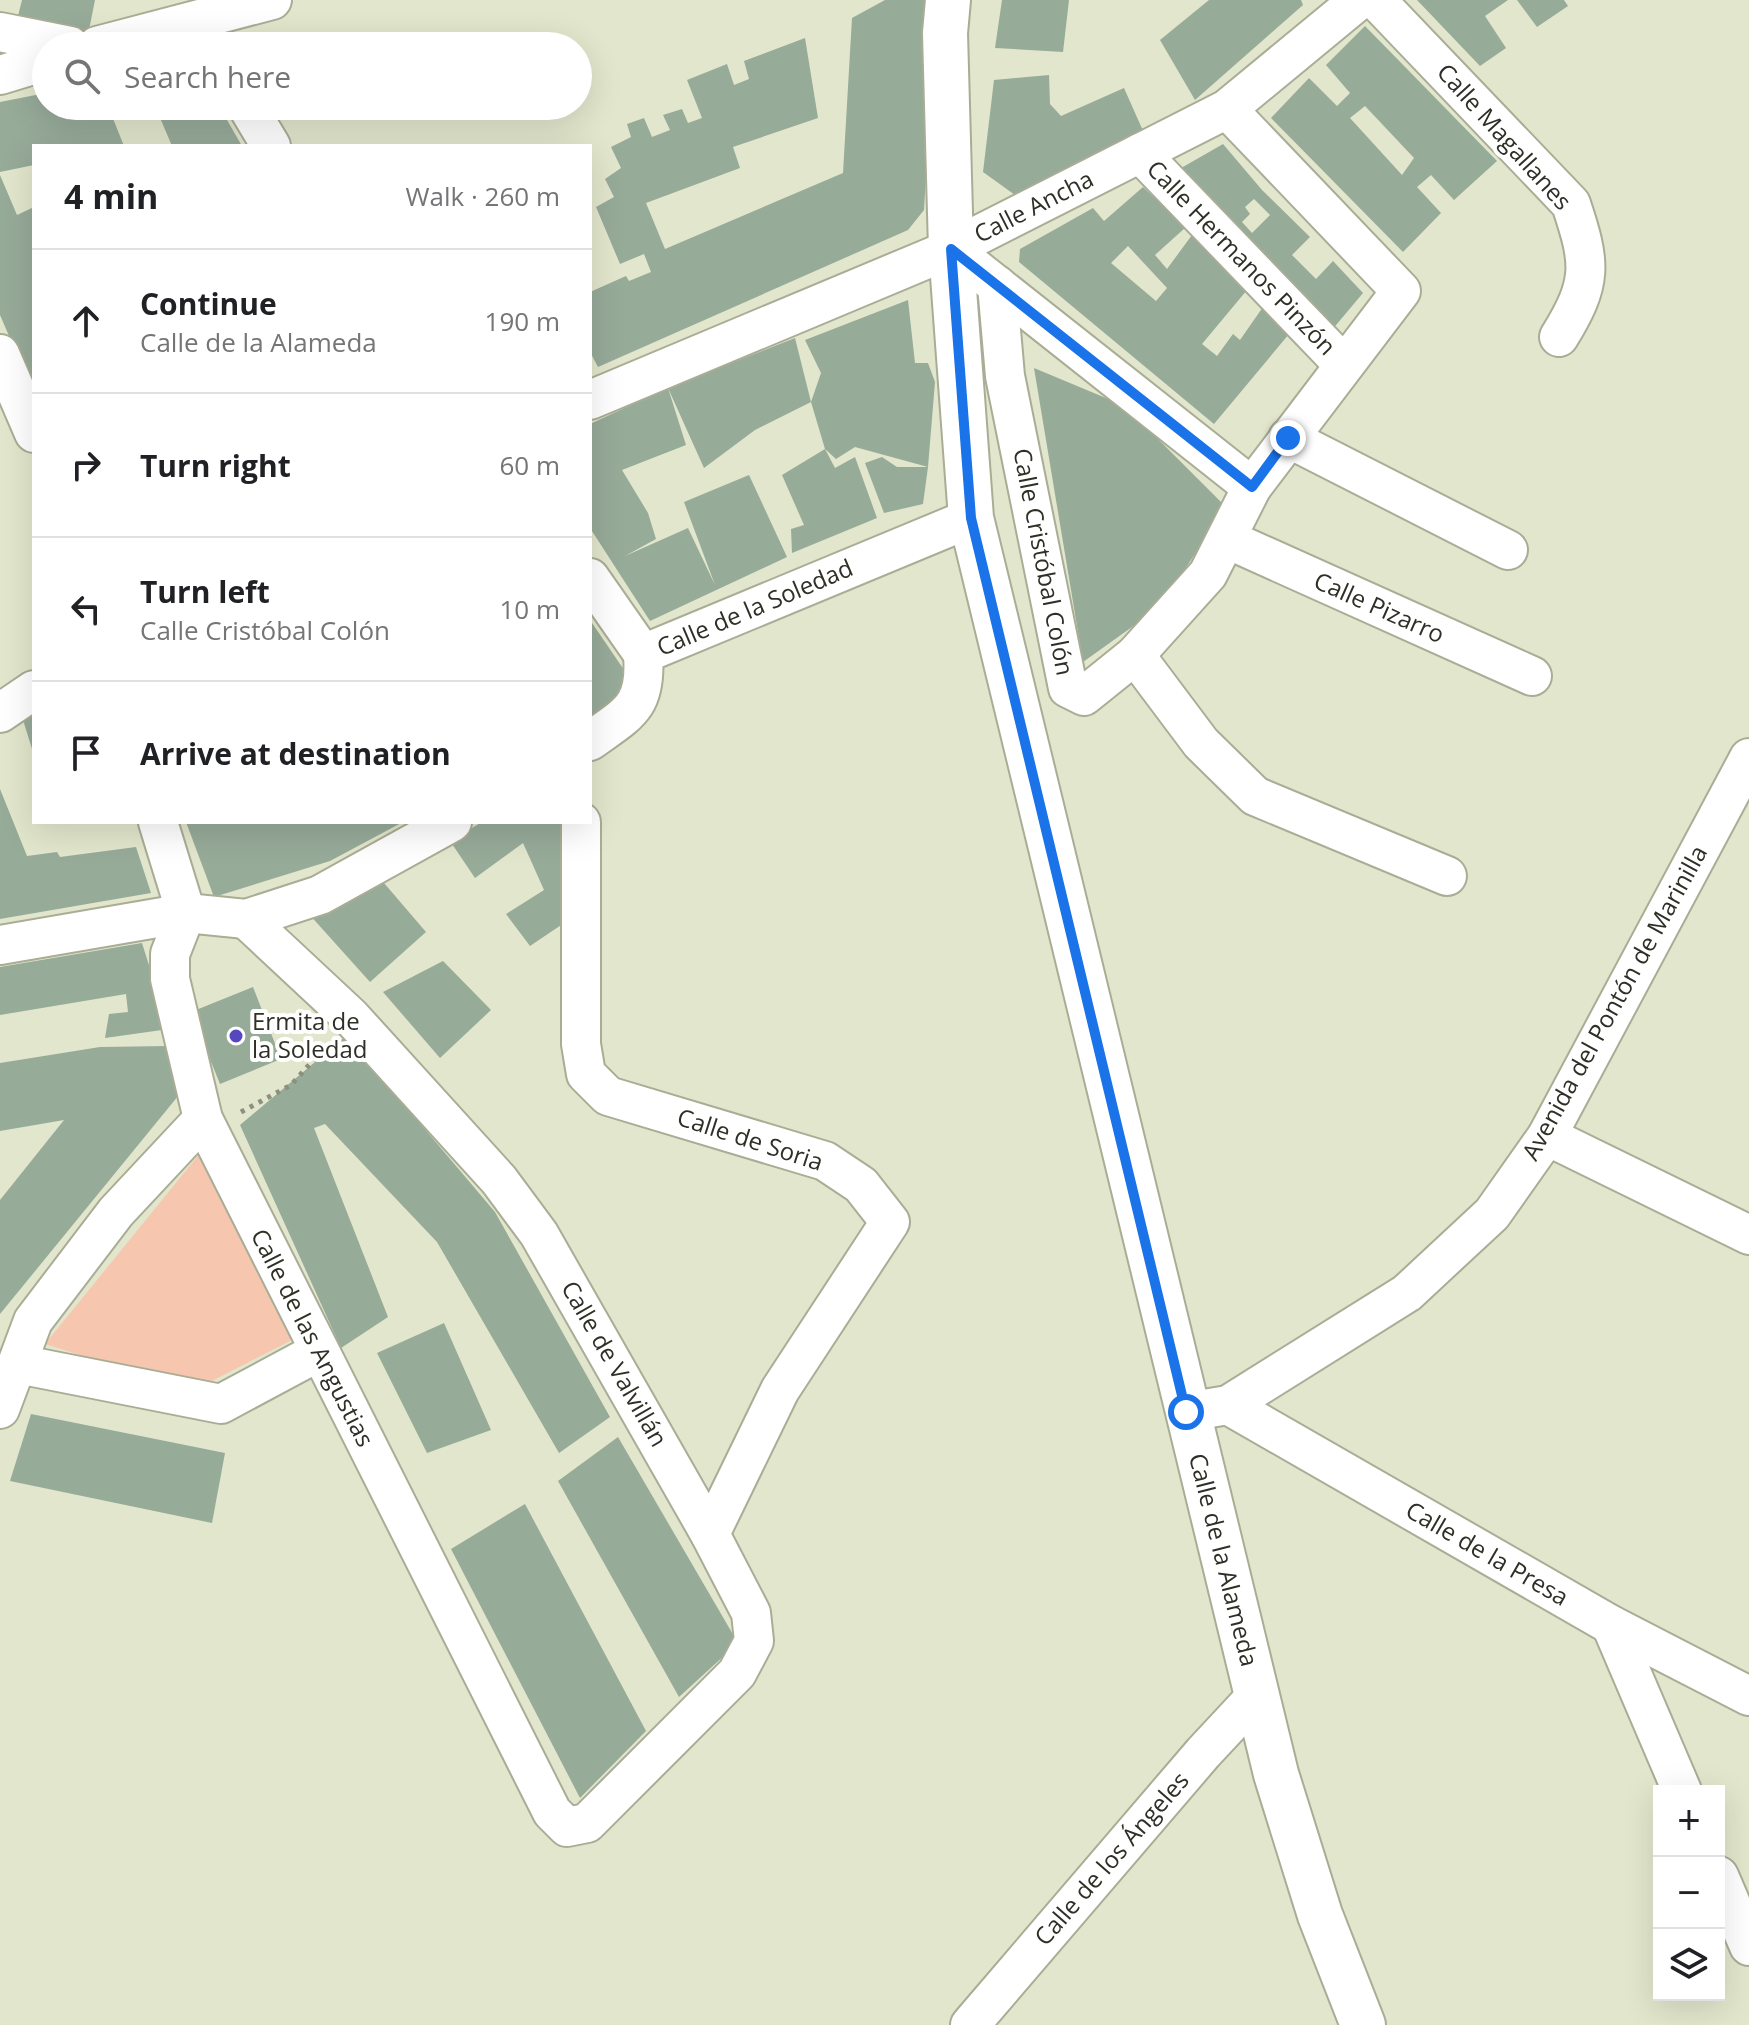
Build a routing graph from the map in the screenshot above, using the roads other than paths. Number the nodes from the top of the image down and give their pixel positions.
1 (272, 0) edge
2 (948, 0) edge
3 (1359, 0) edge
4 (1376, 0) edge
5 (1320, 14) edge
6 (0, 32) edge
7 (205, 32) edge
8 (32, 38) edge
9 (32, 65) edge
10 (0, 75) edge
11 (1227, 109) junction
12 (255, 120) edge
13 (270, 144) edge
14 (1140, 153) junction
15 (951, 249) junction
16 (997, 285) junction
17 (1559, 337) dead end
18 (0, 354) edge
19 (1343, 364) junction
20 (592, 399) edge
21 (32, 428) edge
22 (1288, 438) junction
23 (1252, 487) junction
24 (971, 518) junction
25 (1227, 539) junction
26 (1508, 550) dead end
27 (592, 581) edge
28 (643, 654) junction
29 (1135, 655) junction
30 (1532, 676) dead end
31 (32, 691) edge
32 (0, 713) edge
33 (592, 740) edge
34 (1749, 758) edge
35 (1740, 796) edge
36 (159, 824) edge
37 (448, 824) edge
38 (581, 824) edge
39 (1447, 876) dead end
40 (186, 913) junction
41 (246, 919) junction
42 (0, 945) edge
43 (205, 1125) junction
44 (1547, 1136) junction
45 (1749, 1235) edge
46 (318, 1352) junction
47 (18, 1364) junction
48 (1228, 1405) junction
49 (0, 1409) edge
50 (1186, 1412) junction
51 (710, 1534) junction
52 (1611, 1625) junction
53 (1257, 1695) junction
54 (1749, 1696) edge
55 (1679, 1785) edge
56 (567, 1827) joint
57 (1725, 1890) edge
58 (1749, 1946) edge
59 (970, 2025) edge
60 (1363, 2025) edge

1 - 7 street
2 - 15 street, Calle de la Alameda
3 - 5 street, Calle Ancha
4 - 17 street, Calle Magallanes
5 - 11 street, Calle Ancha
6 - 8 street
9 - 10 street
11 - 14 street, Calle Ancha
11 - 19 street, Calle Cristóbal Colón
12 - 13 street
14 - 15 street, Calle Ancha
14 - 19 street, Calle Hermanos Pinzón
15 - 16 street
15 - 20 street, Calle Ancha
15 - 24 street, Calle de la Alameda
16 - 23 street
16 - 29 street, Calle Cristóbal Colón
18 - 21 street
19 - 22 street, Calle Cristóbal Colón
22 - 23 street, Calle Cristóbal Colón
22 - 26 street
23 - 25 street, Calle Cristóbal Colón
24 - 28 street, Calle de la Soledad
24 - 50 street, Calle de la Alameda
25 - 29 street, Calle Cristóbal Colón
25 - 30 street, Calle Pizarro
27 - 28 street
28 - 33 street, Calle de la Soledad
29 - 39 street
31 - 32 street
34 - 35 street, Avenida del Pontón de Marinilla
35 - 44 street, Avenida del Pontón de Marinilla
36 - 40 street
37 - 41 street
38 - 51 street, Calle de Soria
40 - 41 street
40 - 42 street
40 - 43 street, Calle de las Angustias
41 - 51 street, Calle de Valvillán
43 - 46 street, Calle de las Angustias
43 - 47 street
44 - 45 street
44 - 48 street, Avenida del Pontón de Marinilla
46 - 47 street
46 - 56 street, Calle de las Angustias
47 - 49 street
48 - 50 street, Avenida del Pontón de Marinilla
48 - 52 street, Calle de la Presa
50 - 53 street, Calle de la Alameda
51 - 56 street, Calle de Valvillán
52 - 54 street, Calle de la Presa
52 - 55 street
53 - 59 street, Calle de los Ángeles
53 - 60 street, Calle de la Alameda
57 - 58 street

